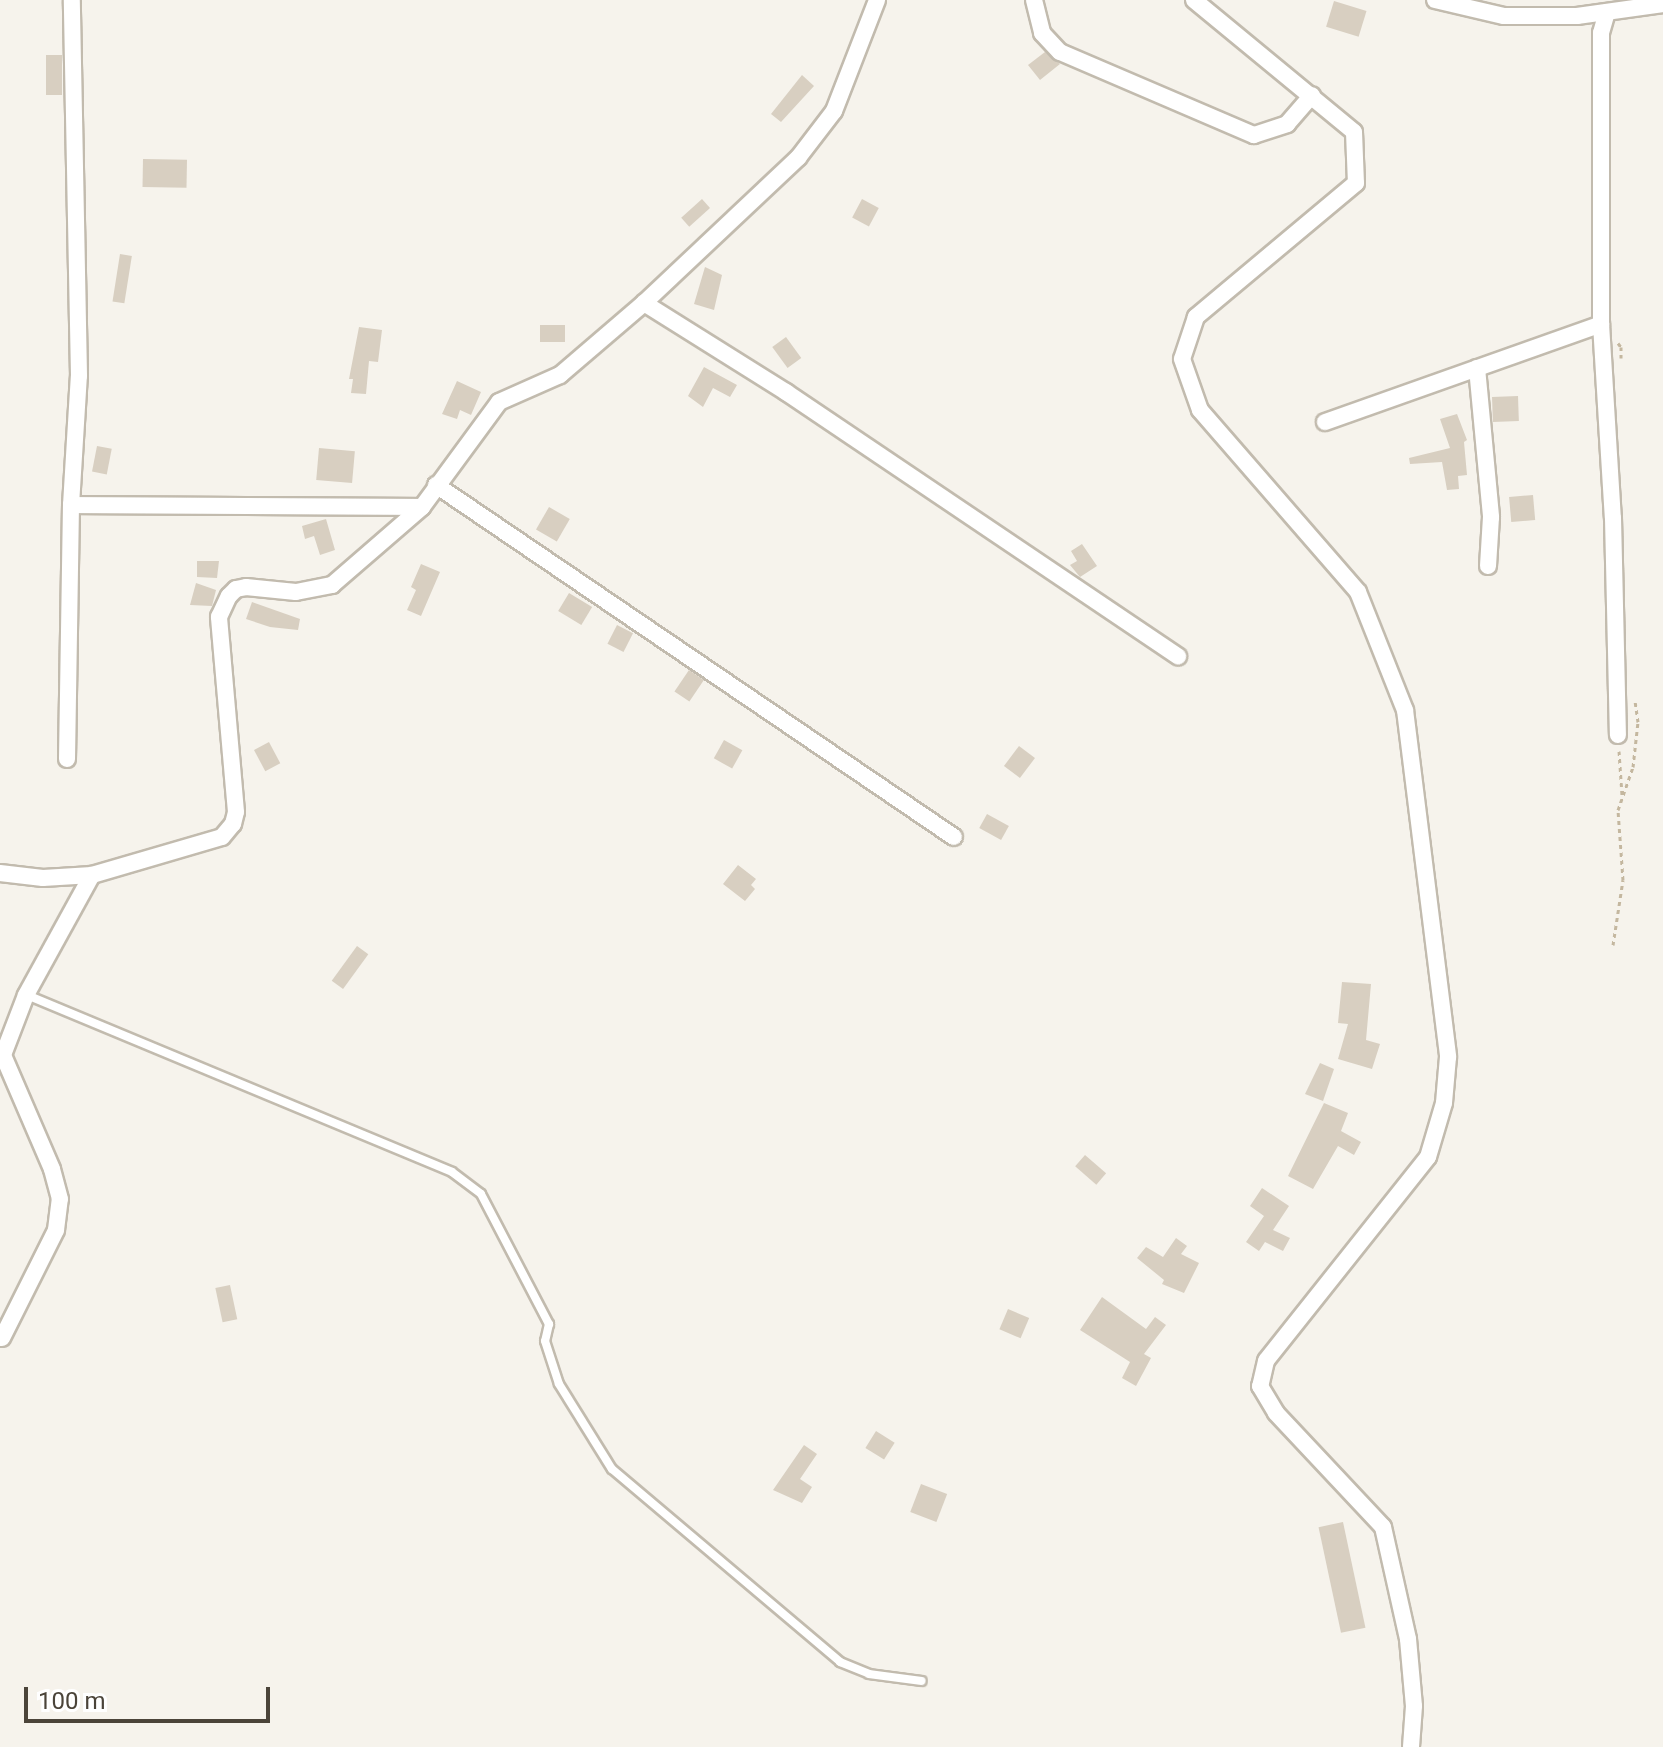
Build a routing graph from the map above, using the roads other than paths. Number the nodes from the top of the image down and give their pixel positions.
1 (72, 0) edge
2 (877, 0) edge
3 (1034, 0) edge
4 (1194, 0) edge
5 (1435, 0) edge
6 (1663, 4) edge
7 (1607, 12) junction
8 (1312, 95) junction
9 (644, 303) junction
10 (1601, 324) junction
11 (1477, 368) junction
12 (1325, 422) dead end
13 (436, 485) junction
14 (71, 505) junction
15 (422, 507) junction
16 (1488, 566) dead end
17 (1178, 656) dead end
18 (1618, 735) road end
19 (67, 759) dead end
20 (954, 837) dead end
21 (0, 873) edge
22 (92, 875) junction
23 (26, 995) junction
24 (2, 1054) edge
25 (2, 1338) edge
26 (922, 1681) dead end
27 (1411, 1747) edge

1 - 14 street
2 - 9 street
3 - 8 street
4 - 8 street
5 - 7 street
6 - 7 street
7 - 10 street
8 - 27 street
9 - 13 street
9 - 17 street
10 - 11 street
10 - 18 street
11 - 12 street
11 - 16 street
13 - 15 street
13 - 20 street
14 - 15 street
14 - 19 street
15 - 22 street
21 - 22 street
22 - 23 street
23 - 24 street
23 - 26 lane
24 - 25 street

